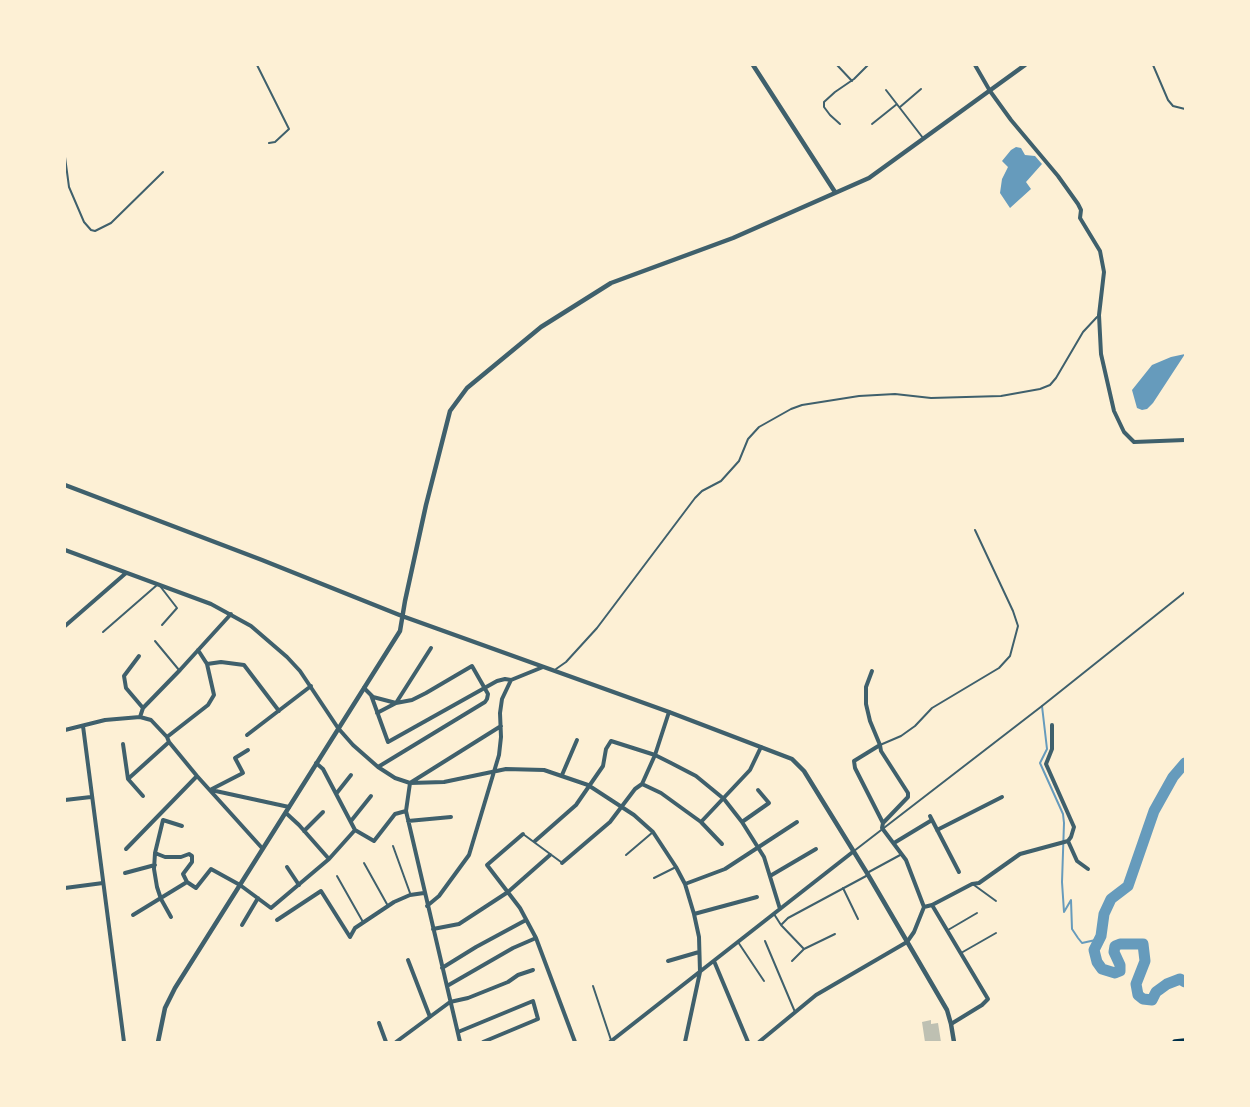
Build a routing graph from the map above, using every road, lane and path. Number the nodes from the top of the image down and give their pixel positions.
1 (257, 65) edge
2 (754, 65) edge
3 (837, 65) edge
4 (868, 65) edge
5 (975, 65) edge
6 (1025, 65) edge
7 (1153, 65) edge
8 (852, 81) junction
9 (921, 89) dead end
10 (886, 90) dead end
11 (990, 91) junction
12 (897, 104) junction
13 (899, 108) junction
14 (1185, 109) edge
15 (840, 124) dead end
16 (872, 124) dead end
17 (924, 139) junction
18 (269, 144) dead end
19 (65, 157) edge
20 (163, 172) dead end
21 (836, 192) junction
22 (1099, 315) junction
23 (1185, 440) edge
24 (65, 486) edge
25 (975, 530) dead end
26 (65, 550) edge
27 (126, 573) junction
28 (158, 584) junction
29 (1185, 592) edge
30 (231, 614) junction
31 (402, 616) junction
32 (162, 625) dead end
33 (65, 626) edge
34 (103, 632) dead end
35 (155, 641) dead end
36 (431, 648) dead end
37 (198, 650) junction
38 (139, 656) dead end
39 (207, 664) junction
40 (543, 667) junction
41 (180, 670) junction
42 (553, 671) junction
43 (872, 671) dead end
44 (511, 680) junction
45 (311, 686) junction
46 (484, 687) junction
47 (364, 688) junction
48 (371, 695) junction
49 (396, 703) junction
50 (142, 708) junction
51 (279, 711) junction
52 (669, 712) junction
53 (377, 713) junction
54 (140, 717) junction
55 (1052, 725) dead end
56 (83, 726) junction
57 (501, 726) junction
58 (338, 728) junction
59 (65, 730) edge
60 (247, 735) dead end
61 (167, 737) junction
62 (577, 740) dead end
63 (169, 742) junction
64 (123, 744) dead end
65 (880, 745) junction
66 (761, 747) junction
67 (248, 750) dead end
68 (655, 755) junction
69 (316, 763) junction
70 (378, 767) junction
71 (495, 771) junction
72 (351, 775) dead end
73 (562, 775) junction
74 (198, 776) junction
75 (128, 779) junction
76 (410, 783) junction
77 (642, 784) junction
78 (588, 785) junction
79 (210, 790) junction
80 (758, 790) dead end
81 (336, 794) junction
82 (143, 796) dead end
83 (370, 796) dead end
84 (1002, 796) dead end
85 (91, 797) junction
86 (724, 799) junction
87 (65, 800) edge
88 (622, 806) junction
89 (289, 807) junction
90 (406, 811) junction
91 (323, 812) dead end
92 (286, 813) junction
93 (451, 816) dead end
94 (351, 821) junction
95 (408, 821) junction
96 (701, 822) junction
97 (742, 822) junction
98 (797, 822) dead end
99 (883, 823) junction
100 (182, 826) dead end
101 (882, 828) junction
102 (356, 830) junction
103 (938, 830) junction
104 (304, 831) junction
105 (653, 832) junction
106 (523, 834) joint
107 (534, 841) junction
108 (1068, 841) junction
109 (894, 843) junction
110 (722, 844) dead end
111 (393, 846) dead end
112 (758, 847) junction
113 (262, 848) junction
114 (126, 849) dead end
115 (816, 849) dead end
116 (854, 852) junction
117 (155, 853) junction
118 (902, 854) junction
119 (550, 855) junction
120 (626, 855) dead end
121 (330, 859) junction
122 (364, 863) dead end
123 (562, 863) joint
124 (154, 865) junction
125 (287, 867) dead end
126 (676, 867) junction
127 (1088, 869) dead end
128 (125, 872) dead end
129 (959, 872) dead end
130 (868, 874) junction
131 (337, 876) dead end
132 (770, 876) junction
133 (654, 878) dead end
134 (187, 882) junction
135 (103, 883) junction
136 (685, 884) junction
137 (972, 884) junction
138 (299, 885) junction
139 (240, 886) junction
140 (65, 888) edge
141 (843, 888) junction
142 (424, 892) junction
143 (508, 892) junction
144 (410, 895) junction
145 (757, 897) dead end
146 (258, 898) junction
147 (161, 899) junction
148 (996, 901) dead end
149 (932, 905) junction
150 (388, 906) junction
151 (427, 906) junction
152 (924, 906) junction
153 (780, 909) junction
154 (976, 913) dead end
155 (694, 914) junction
156 (774, 914) junction
157 (133, 915) dead end
158 (171, 917) dead end
159 (858, 919) dead end
160 (276, 920) dead end
161 (526, 920) junction
162 (363, 922) junction
163 (242, 925) dead end
164 (781, 925) junction
165 (433, 930) junction
166 (947, 930) junction
167 (996, 933) dead end
168 (835, 934) dead end
169 (536, 938) junction
170 (764, 941) dead end
171 (738, 942) junction
172 (907, 942) junction
173 (804, 949) junction
174 (699, 952) junction
175 (961, 953) junction
176 (408, 960) dead end
177 (792, 960) dead end
178 (668, 961) dead end
179 (714, 961) junction
180 (442, 968) junction
181 (533, 970) dead end
182 (700, 972) junction
183 (764, 981) dead end
184 (447, 986) junction
185 (593, 986) dead end
186 (450, 1002) junction
187 (795, 1012) junction
188 (430, 1017) junction
189 (379, 1023) dead end
190 (951, 1024) junction
191 (458, 1032) junction
192 (124, 1042) edge
193 (158, 1042) edge
194 (386, 1042) edge
195 (396, 1042) edge
196 (460, 1042) edge
197 (484, 1042) edge
198 (575, 1042) edge
199 (611, 1042) edge
200 (685, 1042) edge
201 (748, 1042) edge
202 (759, 1042) edge
203 (954, 1042) edge

1 - 18 lane
2 - 21 street
3 - 8 lane
4 - 8 lane
5 - 11 street
6 - 11 street
7 - 14 lane
8 - 15 lane
9 - 13 lane
10 - 12 lane
11 - 17 street
11 - 22 street
12 - 13 lane
12 - 16 lane
13 - 17 lane
17 - 21 street
19 - 20 lane
21 - 31 street
22 - 23 street
22 - 42 lane
24 - 31 street
25 - 65 lane
26 - 27 street
27 - 28 street
27 - 33 street
28 - 30 street
28 - 32 lane
28 - 34 lane
29 - 101 lane
30 - 37 street
30 - 45 street
31 - 40 street
31 - 47 street
35 - 41 lane
36 - 49 street
37 - 39 street
37 - 41 street
38 - 50 street
39 - 51 street
39 - 61 street
40 - 42 street
40 - 44 street
41 - 50 street
42 - 52 street
43 - 65 street
44 - 46 street
44 - 57 street
45 - 51 street
45 - 58 street
46 - 49 street
46 - 53 street
46 - 70 street
47 - 48 street
47 - 58 street
48 - 49 street
48 - 53 street
49 - 53 street
50 - 54 street
51 - 60 street
52 - 66 street
52 - 68 street
54 - 56 street
54 - 61 street
55 - 108 street
56 - 59 street
56 - 85 street
57 - 71 street
57 - 76 street
58 - 69 street
58 - 70 street
61 - 63 street
62 - 73 street
63 - 74 street
63 - 75 street
64 - 75 street
65 - 99 street
65 - 99 street
66 - 86 street
66 - 116 street
67 - 79 street
68 - 77 street
68 - 78 street
68 - 86 street
69 - 81 street
69 - 89 street
70 - 76 street
71 - 73 street
71 - 76 street
71 - 151 street
72 - 81 street
73 - 78 street
74 - 79 street
74 - 114 street
75 - 82 street
76 - 90 street
77 - 88 street
77 - 96 street
78 - 88 street
78 - 107 street
79 - 89 street
79 - 113 street
80 - 97 street
81 - 94 street
83 - 94 street
84 - 103 street
85 - 87 street
85 - 135 street
86 - 96 street
86 - 97 street
88 - 105 street
88 - 123 street
89 - 92 street
90 - 95 street
90 - 102 street
91 - 104 street
92 - 104 street
92 - 113 street
93 - 95 street
94 - 102 street
95 - 142 street
96 - 110 street
97 - 112 street
98 - 112 street
99 - 101 street
100 - 117 street
101 - 109 street
101 - 116 lane
102 - 121 street
103 - 109 street
103 - 129 street
104 - 121 street
105 - 120 lane
105 - 126 street
106 - 107 lane
106 - 143 street
107 - 119 lane
108 - 127 street
108 - 137 street
109 - 118 street
111 - 144 lane
112 - 132 street
112 - 136 street
113 - 139 street
115 - 132 street
116 - 130 street
116 - 153 street
117 - 124 street
117 - 134 street
118 - 130 lane
118 - 152 street
119 - 123 lane
119 - 143 street
121 - 138 street
122 - 150 lane
124 - 128 street
124 - 147 street
125 - 138 street
126 - 133 lane
126 - 136 street
130 - 141 lane
130 - 172 street
131 - 162 lane
132 - 153 street
134 - 139 street
134 - 147 street
135 - 140 street
135 - 192 street
136 - 155 street
137 - 148 lane
137 - 149 street
138 - 146 street
139 - 146 street
139 - 193 street
141 - 159 lane
141 - 164 lane
142 - 144 street
142 - 151 street
143 - 161 street
143 - 165 street
144 - 150 street
145 - 155 street
146 - 163 street
147 - 157 street
147 - 158 street
149 - 152 street
149 - 166 street
150 - 162 street
151 - 165 street
152 - 172 street
153 - 156 street
154 - 166 lane
155 - 174 street
156 - 164 lane
156 - 171 street
160 - 162 street
161 - 169 street
161 - 180 street
164 - 173 lane
165 - 180 street
166 - 175 street
167 - 175 lane
168 - 173 lane
169 - 184 street
169 - 198 street
170 - 187 lane
171 - 179 street
171 - 183 lane
172 - 187 street
172 - 190 street
173 - 177 lane
174 - 178 street
174 - 182 street
175 - 190 street
176 - 188 street
179 - 182 street
179 - 201 street
180 - 184 street
181 - 186 street
182 - 199 street
182 - 200 street
184 - 186 street
185 - 199 lane
186 - 188 street
186 - 191 street
187 - 202 street
188 - 195 street
189 - 194 street
190 - 203 street
191 - 196 street
191 - 197 street

